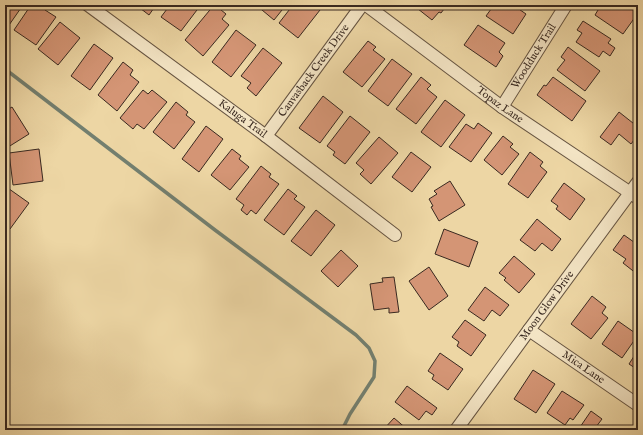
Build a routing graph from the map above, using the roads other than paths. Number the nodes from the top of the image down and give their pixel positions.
1 (88, 5) edge
2 (362, 5) edge
3 (366, 5) edge
4 (566, 5) edge
5 (502, 107) junction
6 (266, 136) junction
7 (638, 182) edge
8 (634, 195) edge
9 (395, 235) dead end
10 (529, 330) junction
11 (638, 405) edge
12 (456, 430) edge

1 - 6 street, Kaluga Trail
2 - 6 street, Canvasback Creek Drive
3 - 5 street, Topaz Lane
4 - 5 street, Woodduck Trail
5 - 8 street, Topaz Lane
6 - 9 street, Kaluga Trail
7 - 8 street, Moon Glow Drive
8 - 10 street, Moon Glow Drive
10 - 11 street, Mica Lane
10 - 12 street, Moon Glow Drive

